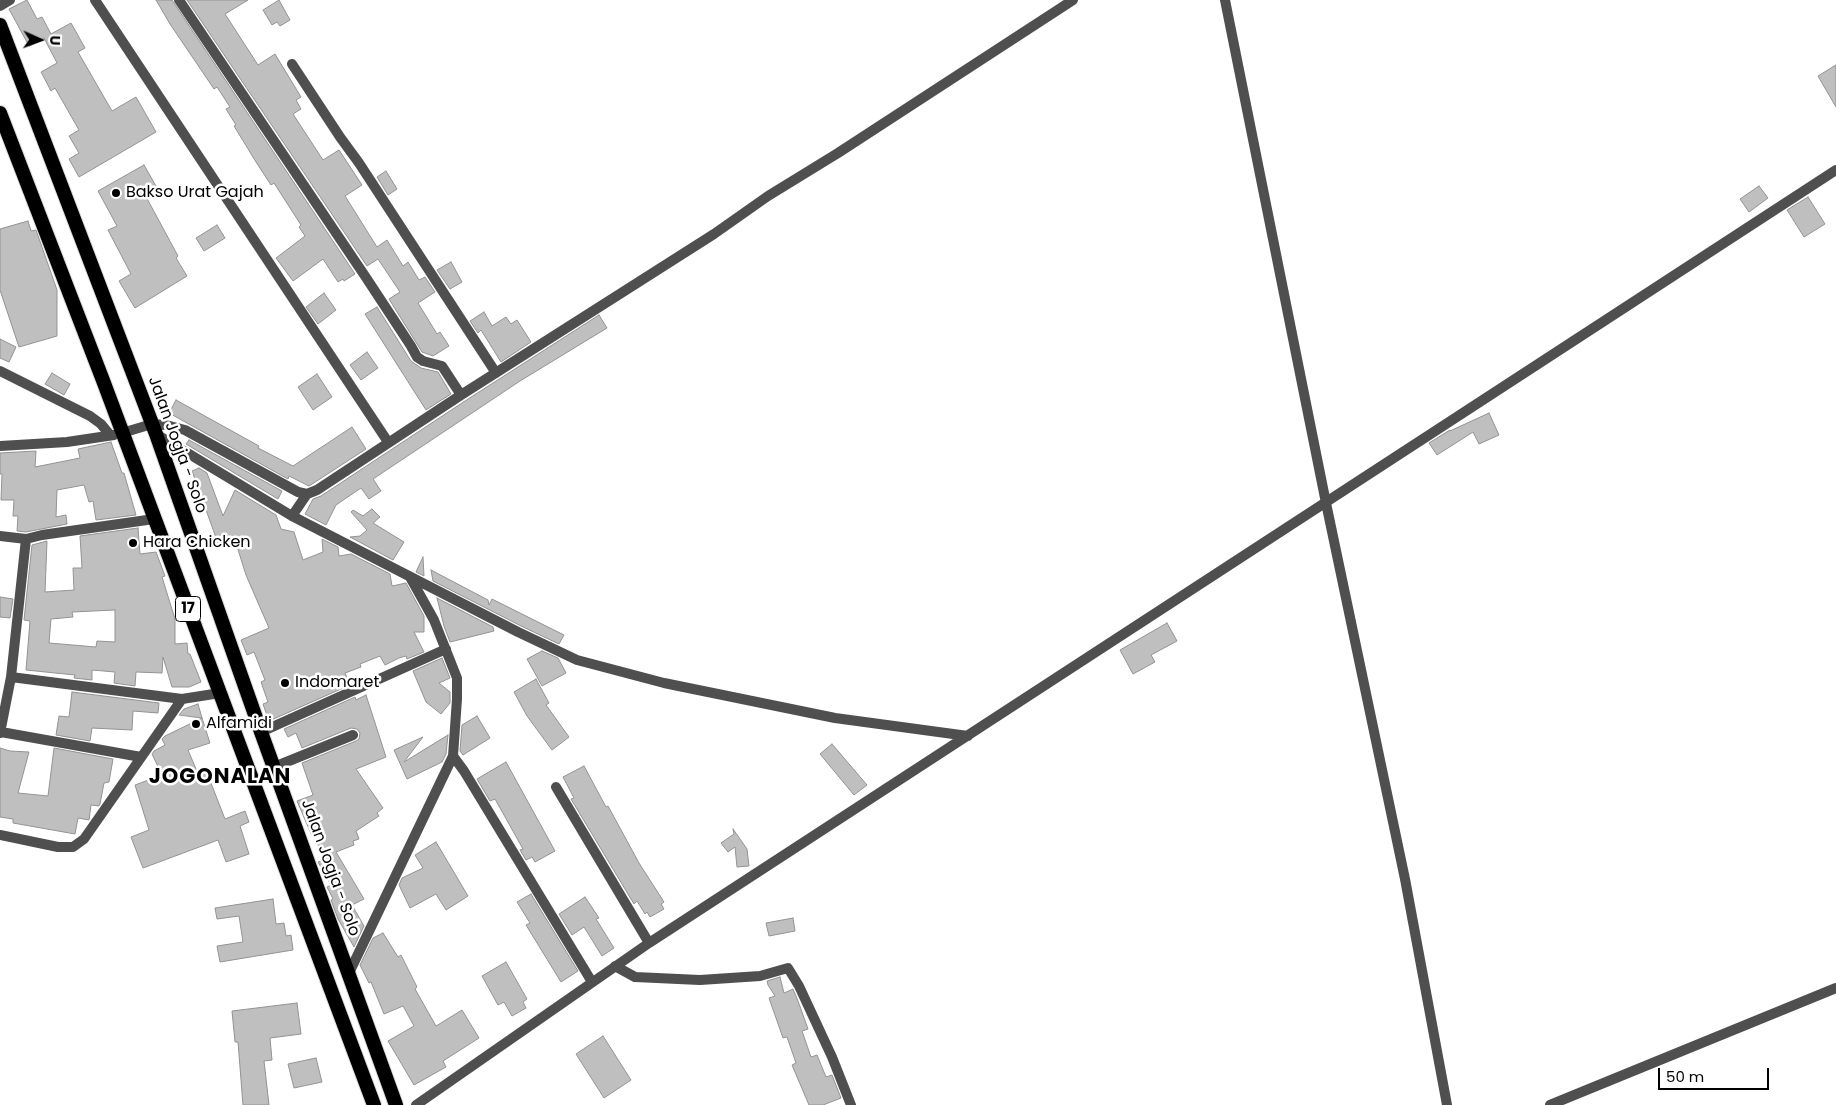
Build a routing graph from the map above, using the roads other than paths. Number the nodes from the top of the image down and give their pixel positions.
1 (10, 0) edge
2 (95, 0) edge
3 (179, 0) edge
4 (1073, 0) edge
5 (1225, 0) edge
6 (0, 6) edge
7 (0, 25) edge
8 (292, 64) dead end
9 (0, 113) edge
10 (1836, 170) edge
11 (0, 371) edge
12 (496, 374) junction
13 (460, 395) junction
14 (154, 429) junction
15 (116, 434) junction
16 (388, 442) junction
17 (0, 446) edge
18 (307, 494) junction
19 (1326, 503) junction
20 (292, 516) junction
21 (154, 519) junction
22 (0, 536) edge
23 (26, 539) junction
24 (410, 577) junction
25 (446, 650) junction
26 (11, 677) junction
27 (220, 693) junction
28 (182, 699) junction
29 (261, 732) junction
30 (1, 733) edge
31 (353, 735) dead end
32 (968, 736) junction
33 (453, 756) junction
34 (142, 757) junction
35 (274, 767) junction
36 (556, 787) dead end
37 (0, 834) edge
38 (649, 943) junction
39 (615, 966) junction
40 (349, 973) junction
41 (592, 982) junction
42 (1836, 988) edge
43 (374, 1105) edge
44 (396, 1105) edge
45 (416, 1105) edge
46 (850, 1105) edge
47 (1447, 1105) edge
48 (1550, 1105) edge

1 - 6 street
2 - 16 street
3 - 13 street
4 - 12 street
5 - 19 street
7 - 14 highway, Jalan Jogja - Solo / 17
8 - 12 street
9 - 15 highway, 17
10 - 19 street
11 - 15 street
12 - 13 street
13 - 16 street
14 - 15 street
14 - 18 street
14 - 20 street
14 - 29 highway, Jalan Jogja - Solo / 17
15 - 17 street
15 - 21 highway, 17
16 - 18 street
18 - 20 street
19 - 32 street
19 - 47 street
20 - 24 street
21 - 23 street
21 - 27 highway, 17
22 - 23 street
23 - 26 street
24 - 25 street
24 - 32 street
25 - 29 street
25 - 33 street
26 - 28 street
26 - 30 street
27 - 28 street
27 - 43 highway, 17
28 - 34 street
29 - 35 highway, Jalan Jogja - Solo / 17
30 - 34 street
31 - 35 street
32 - 38 street
33 - 40 street
33 - 41 street
34 - 37 street
35 - 40 highway, Jalan Jogja - Solo / 17
36 - 38 street
38 - 39 street
39 - 41 street
39 - 46 street
40 - 44 highway, Jalan Jogja - Solo / 17
41 - 45 street
42 - 48 street

